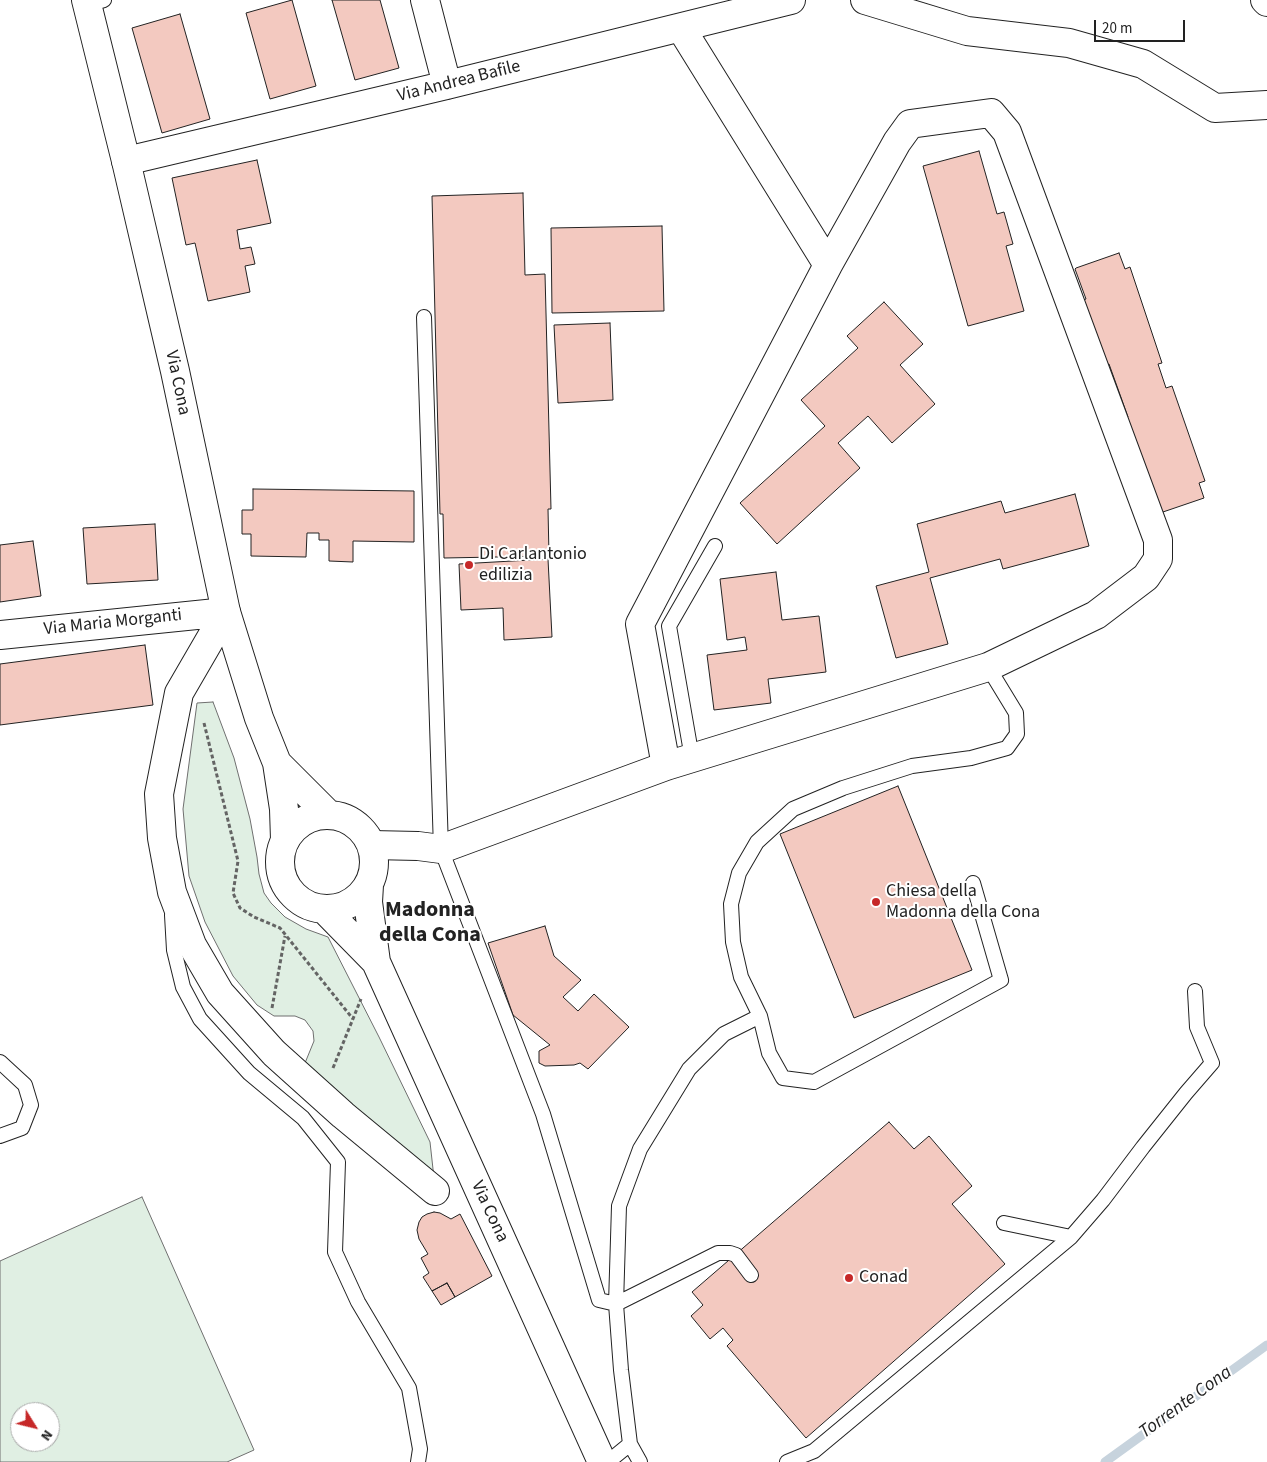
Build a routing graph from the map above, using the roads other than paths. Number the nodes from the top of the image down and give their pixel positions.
1 (425, 0) edge
2 (791, 0) edge
3 (865, 0) edge
4 (92, 2) edge
5 (681, 28) junction
6 (447, 86) junction
7 (1267, 105) edge
8 (126, 161) junction
9 (828, 265) junction
10 (424, 317) dead end
11 (715, 546) dead end
12 (226, 612) junction
13 (0, 635) edge
14 (988, 667) junction
15 (692, 758) junction
16 (277, 763) junction
17 (666, 766) junction
18 (328, 814) junction
19 (285, 840) junction
20 (372, 845) junction
21 (440, 849) junction
22 (973, 884) dead end
23 (369, 885) junction
24 (172, 892) junction
25 (324, 909) junction
26 (376, 962) junction
27 (1195, 990) dead end
28 (760, 1016) junction
29 (0, 1062) edge
30 (0, 1136) edge
31 (435, 1191) dead end
32 (1004, 1223) dead end
33 (1071, 1237) junction
34 (751, 1275) dead end
35 (616, 1304) junction
36 (630, 1444) junction
37 (418, 1462) edge
38 (602, 1462) edge
39 (608, 1462) edge
40 (640, 1462) edge
41 (787, 1462) edge

1 - 6 street
2 - 5 street, Via Andrea Bafile
3 - 7 street
4 - 8 street, Via Cona
5 - 6 street, Via Andrea Bafile
5 - 9 street
6 - 8 street, Via Andrea Bafile
8 - 12 street, Via Cona
9 - 14 street
9 - 17 street
10 - 21 lane
11 - 15 lane
12 - 13 street, Via Maria Morganti
12 - 16 street, Via Cona
12 - 24 street
14 - 15 street
14 - 28 lane
15 - 17 street
16 - 18 street, Via Cona
16 - 19 street, Via Cona
17 - 21 street
18 - 19 street
18 - 20 street
19 - 25 street
20 - 21 street
20 - 23 street
21 - 35 lane
22 - 28 lane
23 - 25 street
23 - 26 street, Via Cona
24 - 31 street
24 - 37 lane
25 - 26 street, Via Cona
26 - 38 street, Via Cona
27 - 33 lane
28 - 35 lane
29 - 30 lane
32 - 33 lane
33 - 41 lane
34 - 35 lane
35 - 36 lane
36 - 39 lane
36 - 40 lane

